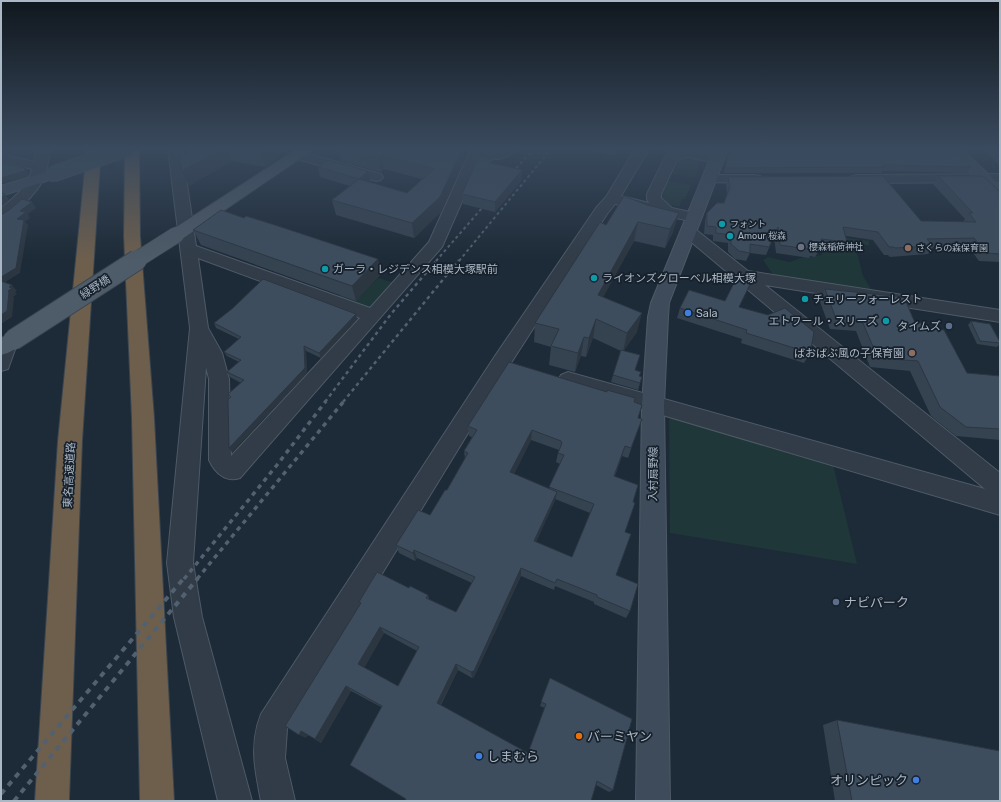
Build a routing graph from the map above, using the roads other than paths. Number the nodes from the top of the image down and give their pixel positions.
1 (12, 186) edge
2 (32, 186) edge
3 (91, 186) edge
4 (132, 186) edge
5 (178, 186) edge
6 (254, 186) edge
7 (461, 186) edge
8 (620, 186) edge
9 (634, 186) edge
10 (658, 186) edge
11 (706, 186) edge
12 (1, 191) edge
13 (612, 199) junction
14 (654, 208) junction
15 (1, 216) edge
16 (692, 224) junction
17 (183, 237) junction
18 (743, 276) junction
19 (373, 316) junction
20 (1000, 316) edge
21 (199, 328) junction
22 (7, 344) edge
23 (1, 364) edge
24 (551, 376) edge
25 (654, 405) junction
26 (1000, 487) edge
27 (1000, 504) edge
28 (52, 801) edge
29 (157, 801) edge
30 (235, 801) edge
31 (278, 801) edge
32 (653, 801) edge

1 - 12 street
2 - 15 street
3 - 28 highway, 東名高速道路
4 - 29 highway
5 - 17 street
6 - 17 main road, 緑野橋
7 - 19 street
8 - 13 street
9 - 14 street
10 - 14 street
11 - 16 street, 入村扇野線
13 - 14 street
13 - 31 street
14 - 16 street
16 - 18 street
16 - 25 street, 入村扇野線
17 - 19 street
17 - 21 street
17 - 22 main road, 緑野橋, bridge
18 - 20 street
18 - 26 street
19 - 21 street
21 - 30 street
22 - 23 street
24 - 25 street
25 - 27 street
25 - 32 street, 入村扇野線

